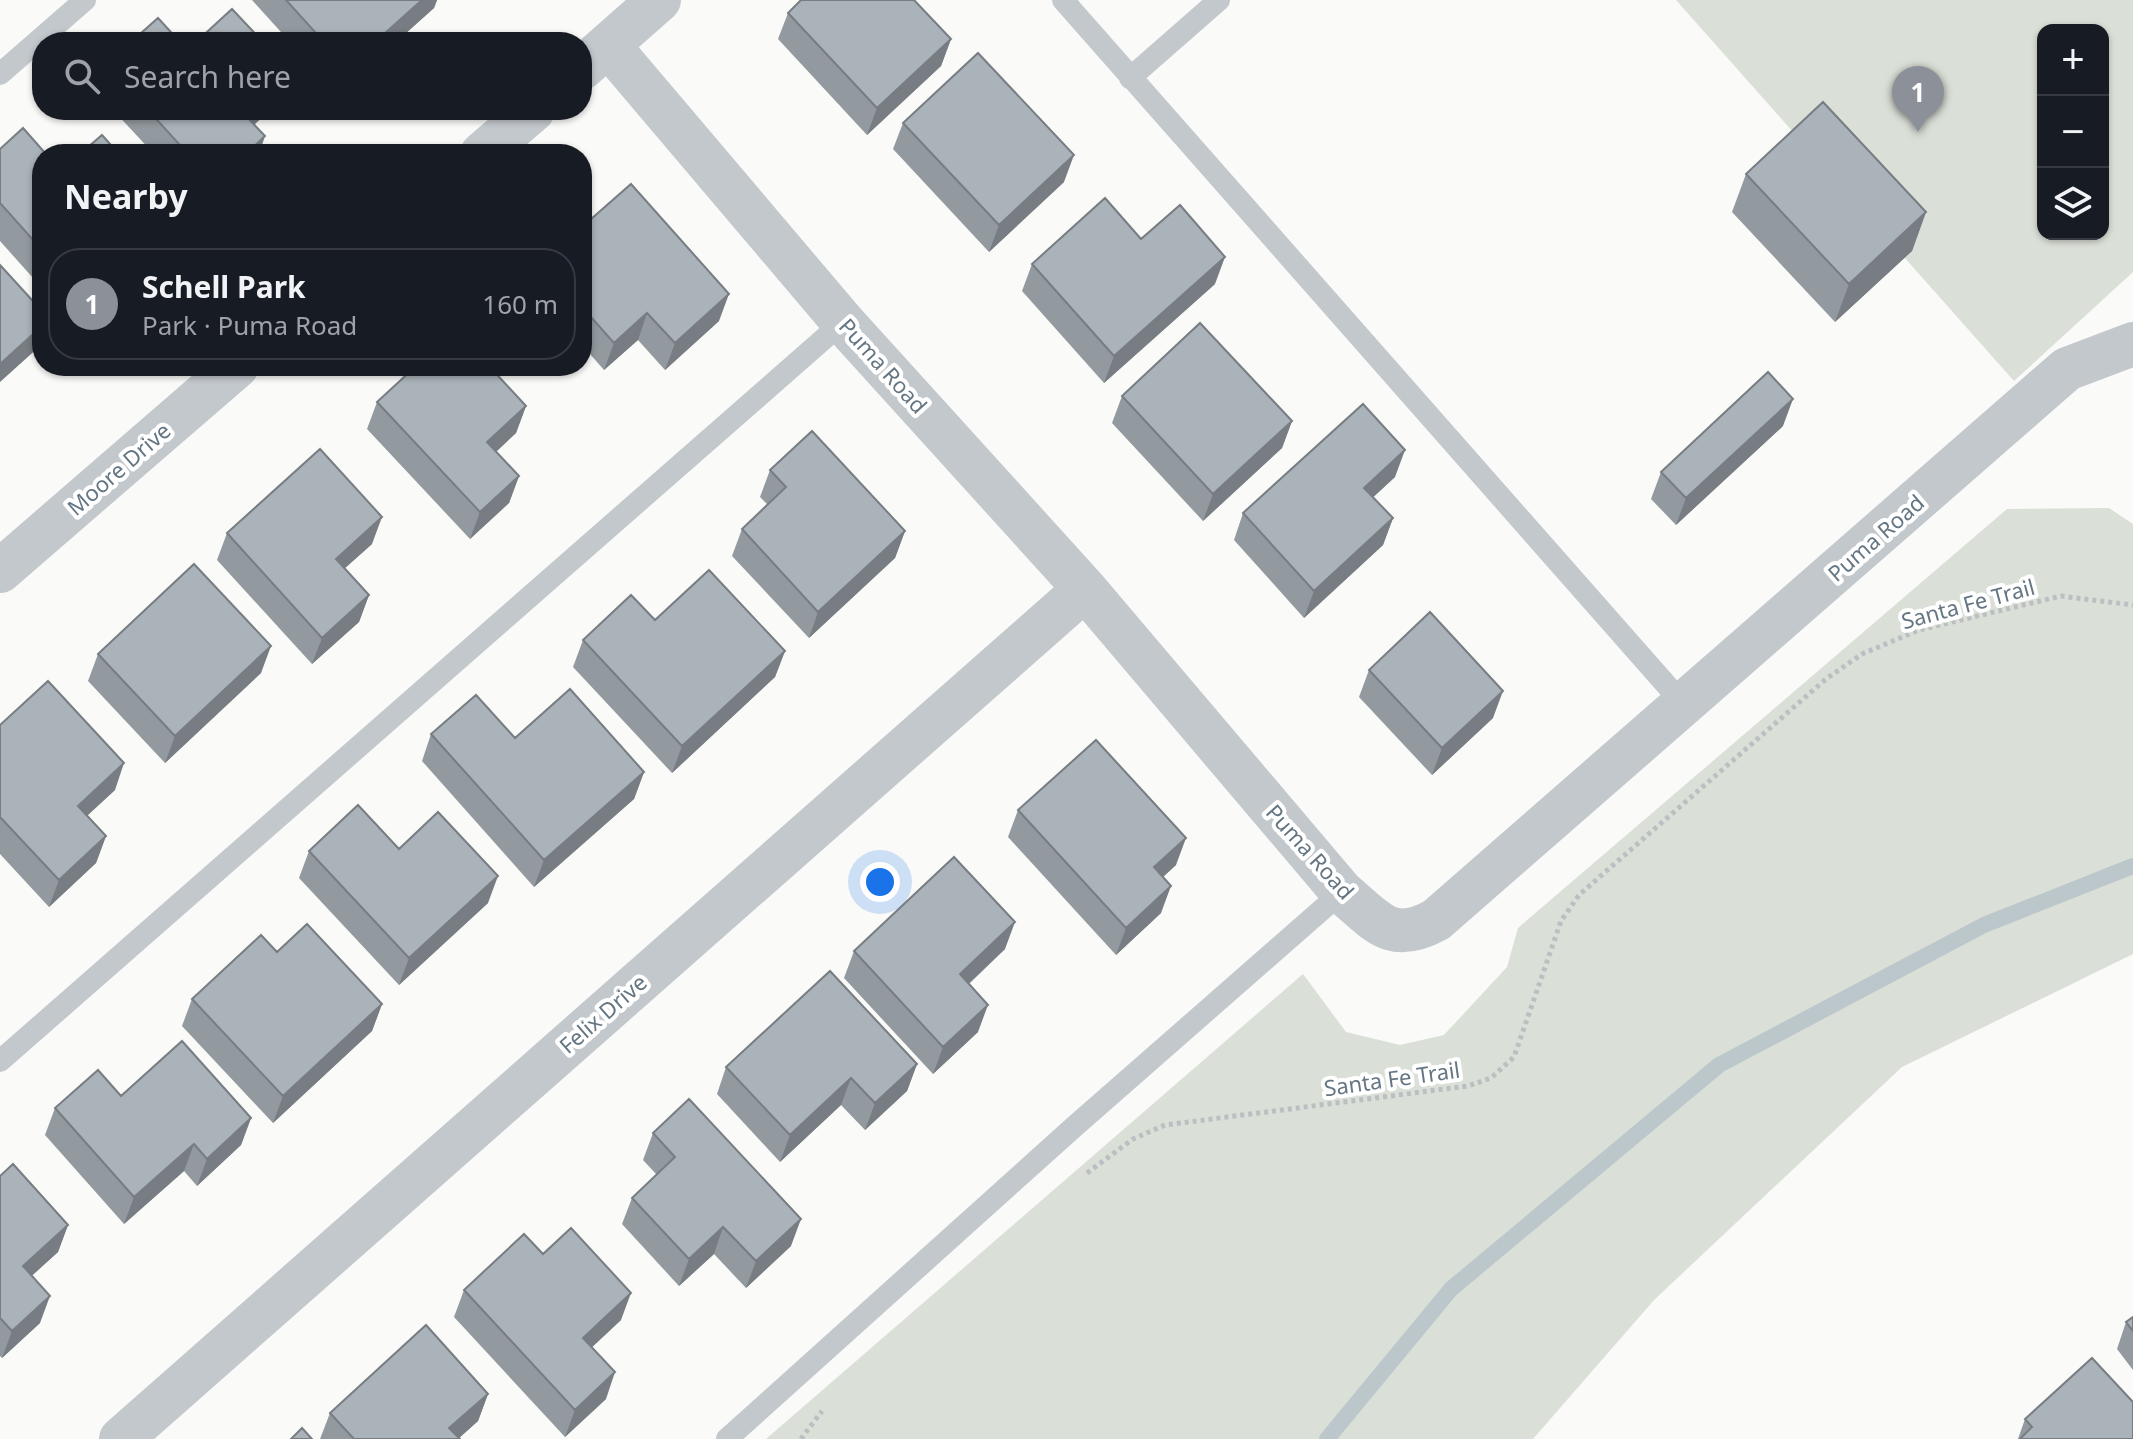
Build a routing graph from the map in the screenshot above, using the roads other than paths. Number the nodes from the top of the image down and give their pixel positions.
1 (85, 0) edge
2 (659, 0) edge
3 (1063, 0) edge
4 (1219, 0) edge
5 (48, 32) edge
6 (32, 46) edge
7 (595, 57) edge
8 (0, 74) edge
9 (1130, 78) junction
10 (521, 120) edge
11 (494, 144) edge
12 (843, 322) junction
13 (2133, 344) edge
14 (225, 376) edge
15 (0, 571) edge
16 (1085, 589) junction
17 (1685, 706) junction
18 (1342, 892) junction
19 (0, 1061) edge
20 (121, 1439) edge
21 (727, 1439) edge

1 - 5 lane
2 - 7 street
3 - 9 lane
4 - 9 lane
6 - 8 lane
7 - 12 street, Puma Road
9 - 17 lane
10 - 11 street
12 - 16 street, Puma Road
12 - 19 lane
13 - 17 street, Puma Road
14 - 15 street, Moore Drive
16 - 18 street, Puma Road
16 - 20 street, Felix Drive
17 - 18 street, Puma Road
18 - 21 lane

